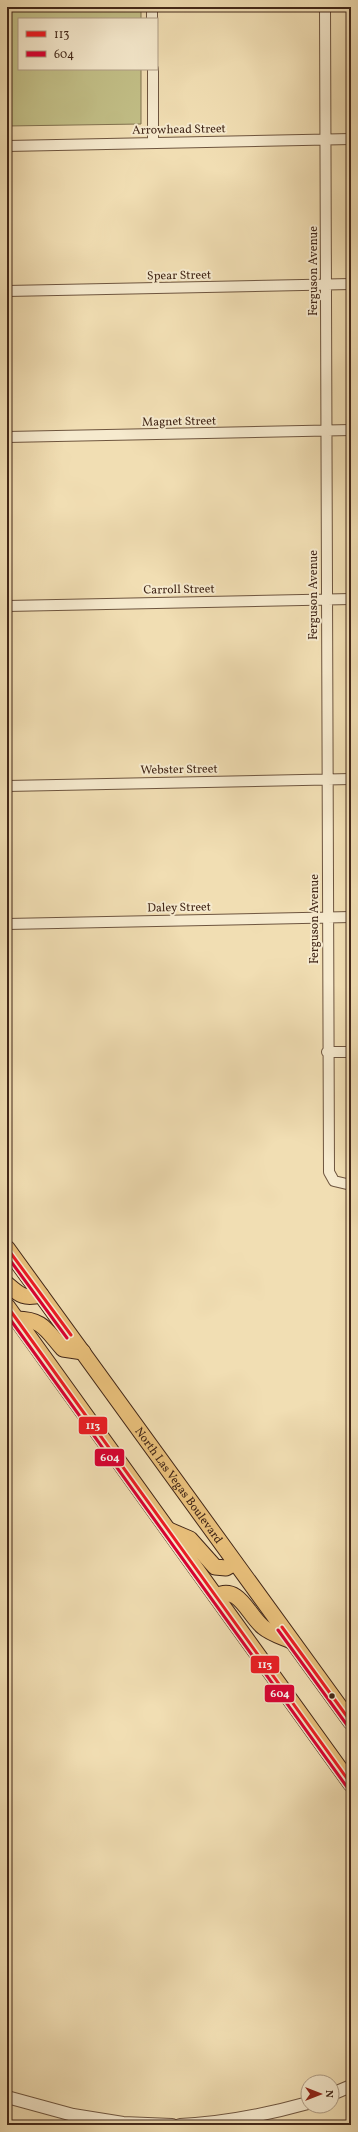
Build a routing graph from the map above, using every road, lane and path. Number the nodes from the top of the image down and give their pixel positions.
1 (152, 7) edge
2 (325, 7) edge
3 (152, 18) edge
4 (153, 70) edge
5 (351, 139) edge
6 (325, 140) junction
7 (153, 143) junction
8 (7, 146) edge
9 (351, 284) edge
10 (326, 285) junction
11 (7, 291) edge
12 (351, 430) edge
13 (326, 431) junction
14 (7, 437) edge
15 (327, 599) junction
16 (351, 599) edge
17 (7, 606) edge
18 (327, 779) junction
19 (351, 779) edge
20 (7, 786) edge
21 (327, 917) junction
22 (351, 917) edge
23 (7, 924) edge
24 (327, 1052) junction
25 (351, 1052) edge
26 (351, 1185) edge
27 (7, 1248) edge
28 (7, 1284) edge
29 (41, 1295) junction
30 (7, 1306) edge
31 (11, 1322) edge
32 (83, 1352) junction
33 (168, 1530) junction
34 (236, 1563) junction
35 (216, 1596) junction
36 (294, 1643) junction
37 (351, 1722) edge
38 (351, 1784) edge
39 (351, 2086) edge
40 (340, 2091) edge
41 (7, 2097) edge
42 (300, 2106) edge
43 (172, 2125) edge
44 (180, 2125) edge

1 - 3 street
2 - 6 street, Ferguson Avenue
4 - 7 street
5 - 6 street, Arrowhead Street
6 - 7 street, Arrowhead Street
6 - 10 street, Ferguson Avenue
7 - 8 street, Arrowhead Street
9 - 10 street, Spear Street
10 - 11 street, Spear Street
10 - 13 street, Ferguson Avenue
12 - 13 street, Magnet Street
13 - 14 street, Magnet Street
13 - 15 street, Ferguson Avenue
15 - 16 street, Carroll Street
15 - 17 street, Carroll Street
15 - 18 street, Ferguson Avenue
18 - 19 street, Webster Street
18 - 20 street, Webster Street
18 - 21 street, Ferguson Avenue
21 - 22 street, Daley Street
21 - 23 street, Daley Street
21 - 24 street, Ferguson Avenue
24 - 25 street
24 - 26 street, Ferguson Avenue
27 - 29 main road, North Las Vegas Boulevard
28 - 29 main road
29 - 32 main road, North Las Vegas Boulevard
30 - 31 main road
31 - 32 main road
31 - 33 main road
32 - 34 main road, North Las Vegas Boulevard
33 - 34 main road
33 - 35 main road
34 - 36 main road, North Las Vegas Boulevard
35 - 36 main road
35 - 38 main road
36 - 37 main road, North Las Vegas Boulevard
39 - 40 street
41 - 43 street
42 - 44 street

